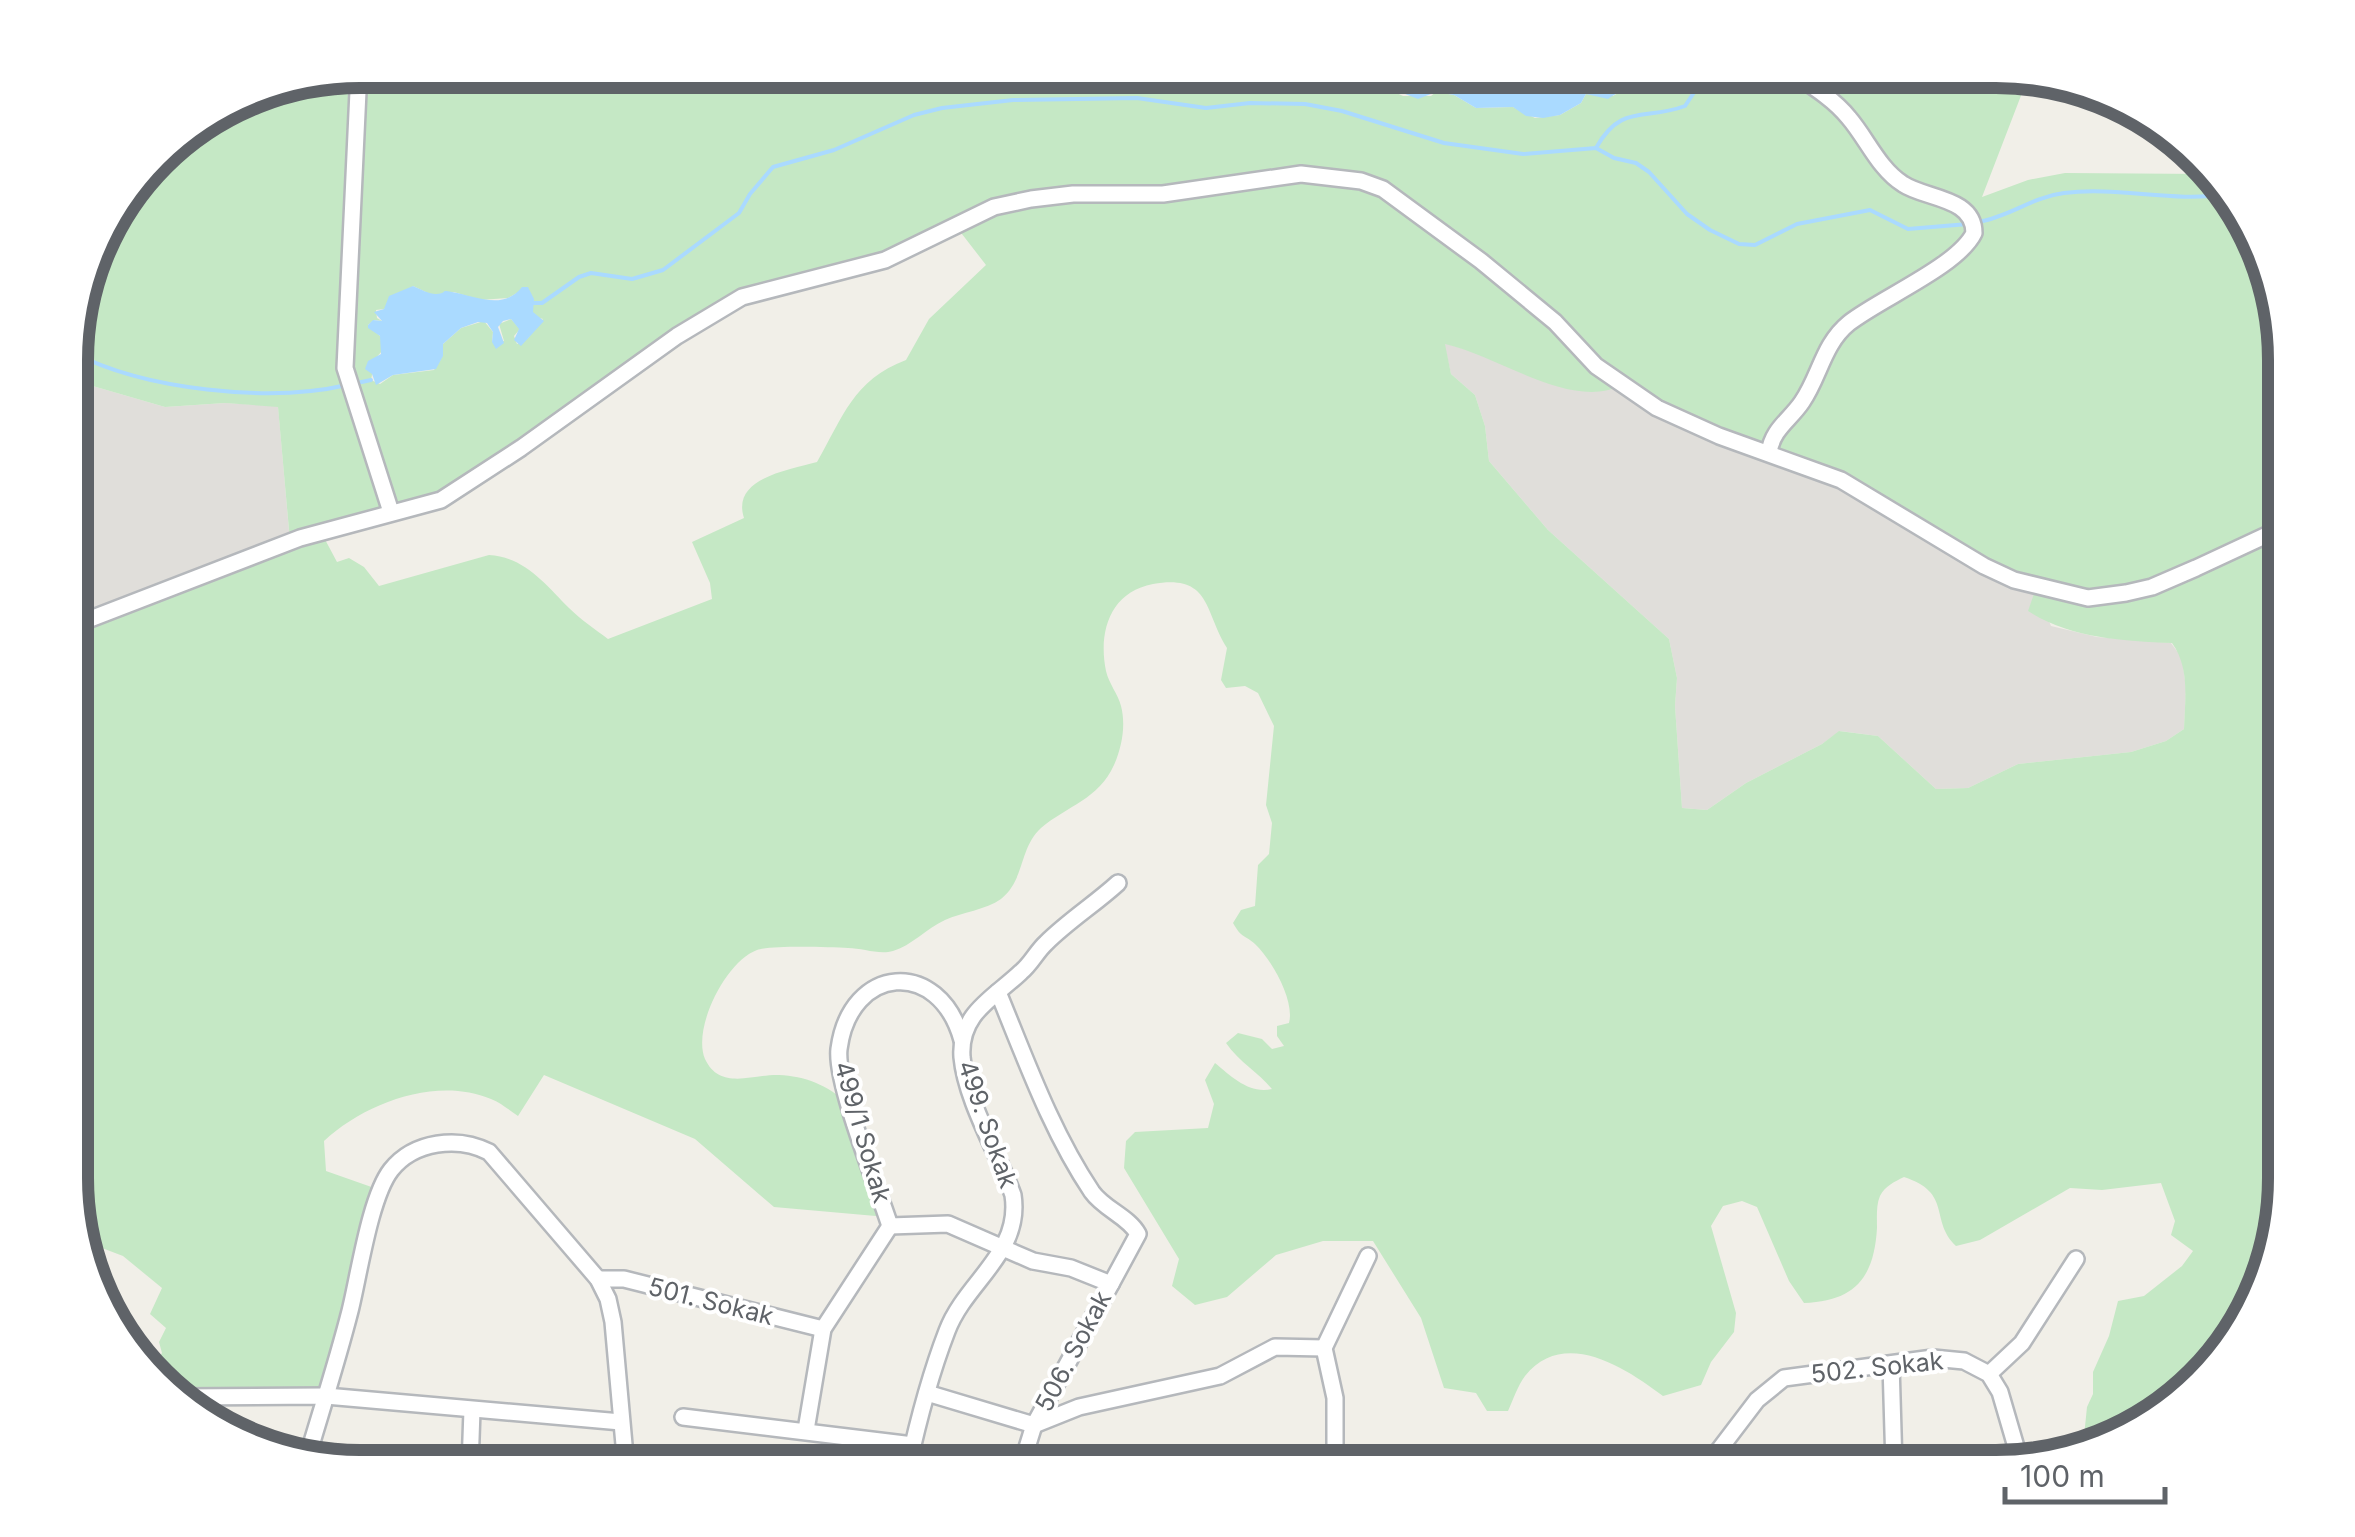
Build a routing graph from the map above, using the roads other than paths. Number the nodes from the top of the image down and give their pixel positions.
1 (357, 87) edge
2 (1810, 87) edge
3 (1769, 452) junction
4 (391, 512) junction
5 (2267, 535) edge
6 (87, 620) edge
7 (1118, 883) dead end
8 (998, 992) junction
9 (962, 1040) junction
10 (890, 1226) junction
11 (1004, 1250) junction
12 (1368, 1256) dead end
13 (2076, 1259) dead end
14 (598, 1279) junction
15 (1111, 1284) junction
16 (823, 1329) junction
17 (1324, 1348) junction
18 (1891, 1364) junction
19 (1989, 1374) junction
20 (927, 1393) junction
21 (326, 1396) junction
22 (200, 1397) edge
23 (472, 1410) junction
24 (684, 1417) dead end
25 (621, 1422) junction
26 (1034, 1425) junction
27 (806, 1430) junction
28 (311, 1444) edge
29 (913, 1445) junction
30 (1335, 1449) edge
31 (1719, 1449) edge
32 (1894, 1449) edge
33 (2017, 1449) edge
34 (471, 1450) edge
35 (624, 1450) edge
36 (912, 1450) edge
37 (1026, 1450) edge

1 - 4 street
2 - 3 street
3 - 4 street
3 - 5 street
4 - 6 street
7 - 8 street, 499. Sokak
8 - 9 street, 499. Sokak
8 - 15 street
9 - 10 street, 499/1 Sokak
9 - 11 street, 499. Sokak
10 - 11 street, 506. Sokak
10 - 16 street
11 - 15 street, 506. Sokak
11 - 20 street, 499. Sokak
12 - 17 street
13 - 19 street
14 - 16 street, 501. Sokak
14 - 21 street
14 - 25 street
15 - 26 street, 506. Sokak
16 - 27 street
17 - 26 street
17 - 30 street
18 - 19 street, 502. Sokak
18 - 31 street, 502. Sokak
18 - 32 street
19 - 33 street
20 - 26 street
20 - 29 street, 499. Sokak
21 - 22 street
21 - 23 street
21 - 28 street
23 - 25 street
23 - 34 street
24 - 27 street
25 - 35 street
26 - 37 street, 506. Sokak
27 - 29 street
29 - 36 street, 499. Sokak

